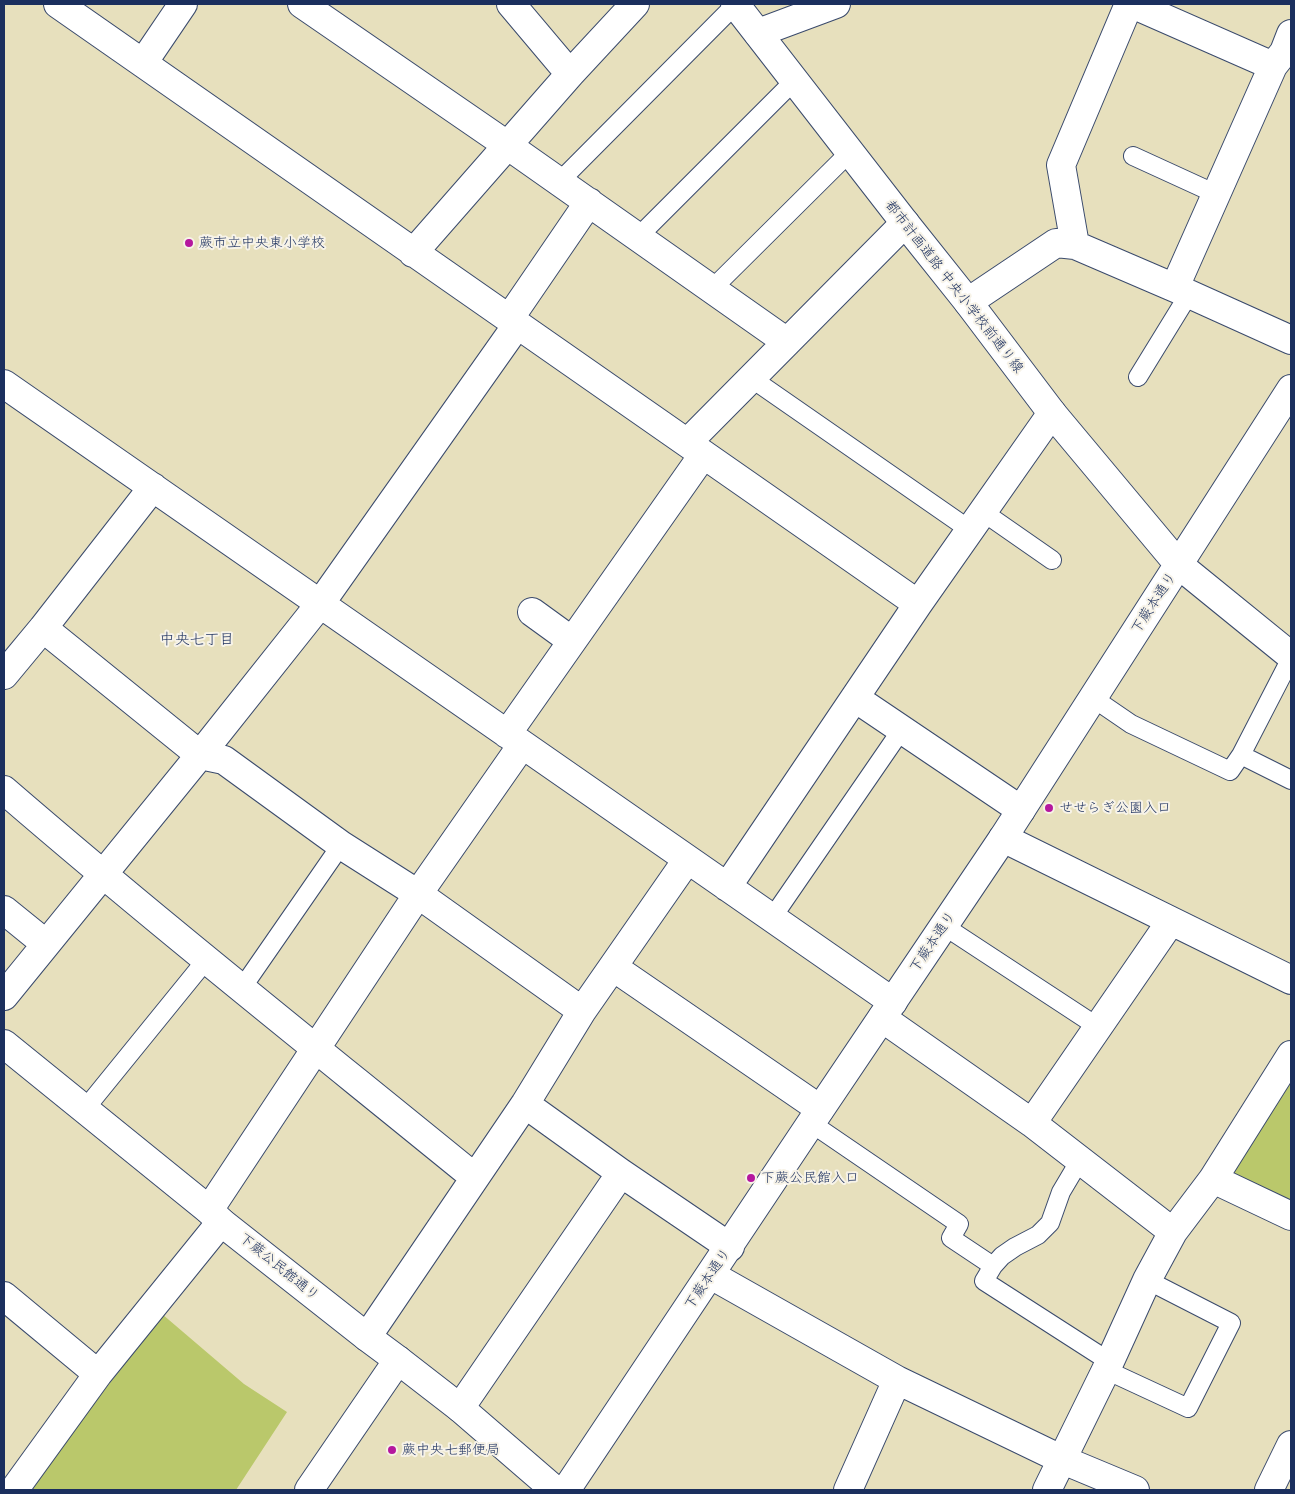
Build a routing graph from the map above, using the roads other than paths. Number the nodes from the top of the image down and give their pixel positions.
1 (58, 4) edge
2 (183, 4) edge
3 (302, 4) edge
4 (511, 4) edge
5 (635, 4) edge
6 (736, 4) edge
7 (836, 4) edge
8 (1130, 4) edge
9 (758, 33) junction
10 (1291, 34) edge
11 (143, 63) junction
12 (1272, 66) junction
13 (570, 74) junction
14 (795, 80) junction
15 (508, 145) junction
16 (850, 152) junction
17 (1133, 156) dead end
18 (560, 182) junction
19 (1216, 194) junction
20 (589, 202) junction
21 (905, 223) junction
22 (638, 237) junction
23 (1075, 245) junction
24 (413, 253) junction
25 (712, 289) junction
26 (1182, 291) junction
27 (968, 302) junction
28 (512, 322) junction
29 (1291, 340) edge
30 (787, 342) junction
31 (1138, 377) dead end
32 (751, 378) junction
33 (4, 384) edge
34 (1291, 389) edge
35 (1052, 413) junction
36 (695, 448) junction
37 (153, 487) junction
38 (977, 521) junction
39 (1052, 560) dead end
40 (1179, 565) junction
41 (320, 604) junction
42 (918, 604) junction
43 (532, 612) dead end
44 (43, 628) junction
45 (572, 641) junction
46 (1291, 657) edge
47 (4, 675) edge
48 (855, 698) junction
49 (1093, 698) junction
50 (902, 729) junction
51 (514, 739) junction
52 (1241, 755) junction
53 (200, 756) junction
54 (1291, 780) edge
55 (4, 790) edge
56 (1021, 810) junction
57 (1003, 838) junction
58 (341, 844) junction
59 (687, 860) junction
60 (103, 875) junction
61 (727, 887) junction
62 (418, 894) junction
63 (4, 910) edge
64 (772, 918) junction
65 (1171, 921) junction
66 (944, 926) junction
67 (46, 944) junction
68 (206, 960) junction
69 (614, 967) junction
70 (1291, 980) edge
71 (242, 988) junction
72 (4, 996) edge
73 (888, 1010) junction
74 (582, 1011) junction
75 (1098, 1027) junction
76 (4, 1044) edge
77 (316, 1048) junction
78 (1291, 1055) edge
79 (525, 1104) junction
80 (85, 1109) junction
81 (816, 1116) junction
82 (1032, 1123) junction
83 (1080, 1160) junction
84 (621, 1173) junction
85 (474, 1177) junction
86 (1212, 1179) junction
87 (215, 1216) junction
88 (1291, 1216) edge
89 (1173, 1232) junction
90 (730, 1247) junction
91 (993, 1266) junction
92 (711, 1275) junction
93 (1147, 1280) junction
94 (4, 1296) edge
95 (367, 1337) junction
96 (398, 1360) junction
97 (1108, 1366) junction
98 (98, 1374) junction
99 (897, 1380) junction
100 (460, 1408) junction
101 (1291, 1444) edge
102 (1063, 1460) junction
103 (14, 1490) edge
104 (308, 1490) edge
105 (554, 1490) edge
106 (566, 1490) edge
107 (848, 1490) edge
108 (1047, 1490) edge
109 (1135, 1490) edge
110 (1269, 1490) edge

1 - 11 street
2 - 11 street
3 - 15 street
4 - 13 street
5 - 13 street
6 - 9 street, 都市計画道路 中央小学校前通り線
6 - 18 lane
7 - 9 street
8 - 12 street
8 - 23 street
9 - 14 street, 都市計画道路 中央小学校前通り線
10 - 12 street
11 - 24 street
12 - 19 street
13 - 15 street
14 - 16 street, 都市計画道路 中央小学校前通り線
14 - 22 lane
15 - 18 street
15 - 24 street
16 - 21 street, 都市計画道路 中央小学校前通り線
16 - 25 lane
17 - 19 lane
18 - 20 street
19 - 26 street
20 - 22 street
20 - 28 street
21 - 27 street, 都市計画道路 中央小学校前通り線
21 - 30 street
22 - 25 street
23 - 26 street
23 - 27 street
24 - 28 street
25 - 30 street
26 - 29 street
26 - 31 lane
27 - 35 street, 都市計画道路 中央小学校前通り線
28 - 36 street
28 - 41 street
30 - 32 street
32 - 36 street
32 - 38 lane
33 - 37 street
34 - 40 street, 下蕨本通り
35 - 38 street
35 - 40 street, 都市計画道路 中央小学校前通り線
36 - 42 street
36 - 45 street
37 - 41 street
37 - 44 street
38 - 39 lane
38 - 42 street
40 - 46 street, 都市計画道路 中央小学校前通り線
40 - 49 street, 下蕨本通り
41 - 51 street
41 - 53 street
42 - 48 street
43 - 45 street
44 - 47 street
44 - 53 street
45 - 51 street
46 - 52 lane
48 - 50 street
48 - 61 street
49 - 52 lane
49 - 56 street, 下蕨本通り
50 - 56 street
50 - 64 lane
51 - 59 street
51 - 62 street
52 - 54 lane
53 - 58 street
53 - 60 street
55 - 60 street
56 - 57 street, 下蕨本通り
57 - 65 street
57 - 66 street, 下蕨本通り
58 - 62 street
58 - 71 lane
59 - 61 street
59 - 69 street
60 - 67 street
60 - 68 street
61 - 64 street
62 - 74 street
62 - 77 street
63 - 67 street
64 - 73 street
65 - 70 street
65 - 75 street
66 - 73 street, 下蕨本通り
66 - 75 lane
67 - 72 street
68 - 71 street
68 - 80 lane
69 - 74 street
69 - 81 street
71 - 77 street
73 - 81 street, 下蕨本通り
73 - 82 street
74 - 79 street
75 - 82 street
76 - 80 street, 下蕨公民館通り
77 - 85 street
77 - 87 street
78 - 86 street
79 - 84 street
79 - 85 street
80 - 87 street, 下蕨公民館通り
81 - 90 street, 下蕨本通り
81 - 91 lane
82 - 83 street
83 - 89 street
83 - 91 lane
84 - 90 street
84 - 100 street
85 - 95 street
86 - 88 street
86 - 89 street
87 - 95 street, 下蕨公民館通り
87 - 98 street
89 - 93 street
90 - 92 street, 下蕨本通り
91 - 97 lane
92 - 99 street
92 - 106 street, 下蕨本通り
93 - 97 street
93 - 97 lane
94 - 98 street
95 - 96 street, 下蕨公民館通り
96 - 100 street, 下蕨公民館通り
96 - 104 street
97 - 102 street
98 - 103 street
99 - 102 street
99 - 107 street
100 - 105 street, 下蕨公民館通り
101 - 110 street
102 - 108 street
102 - 109 street

